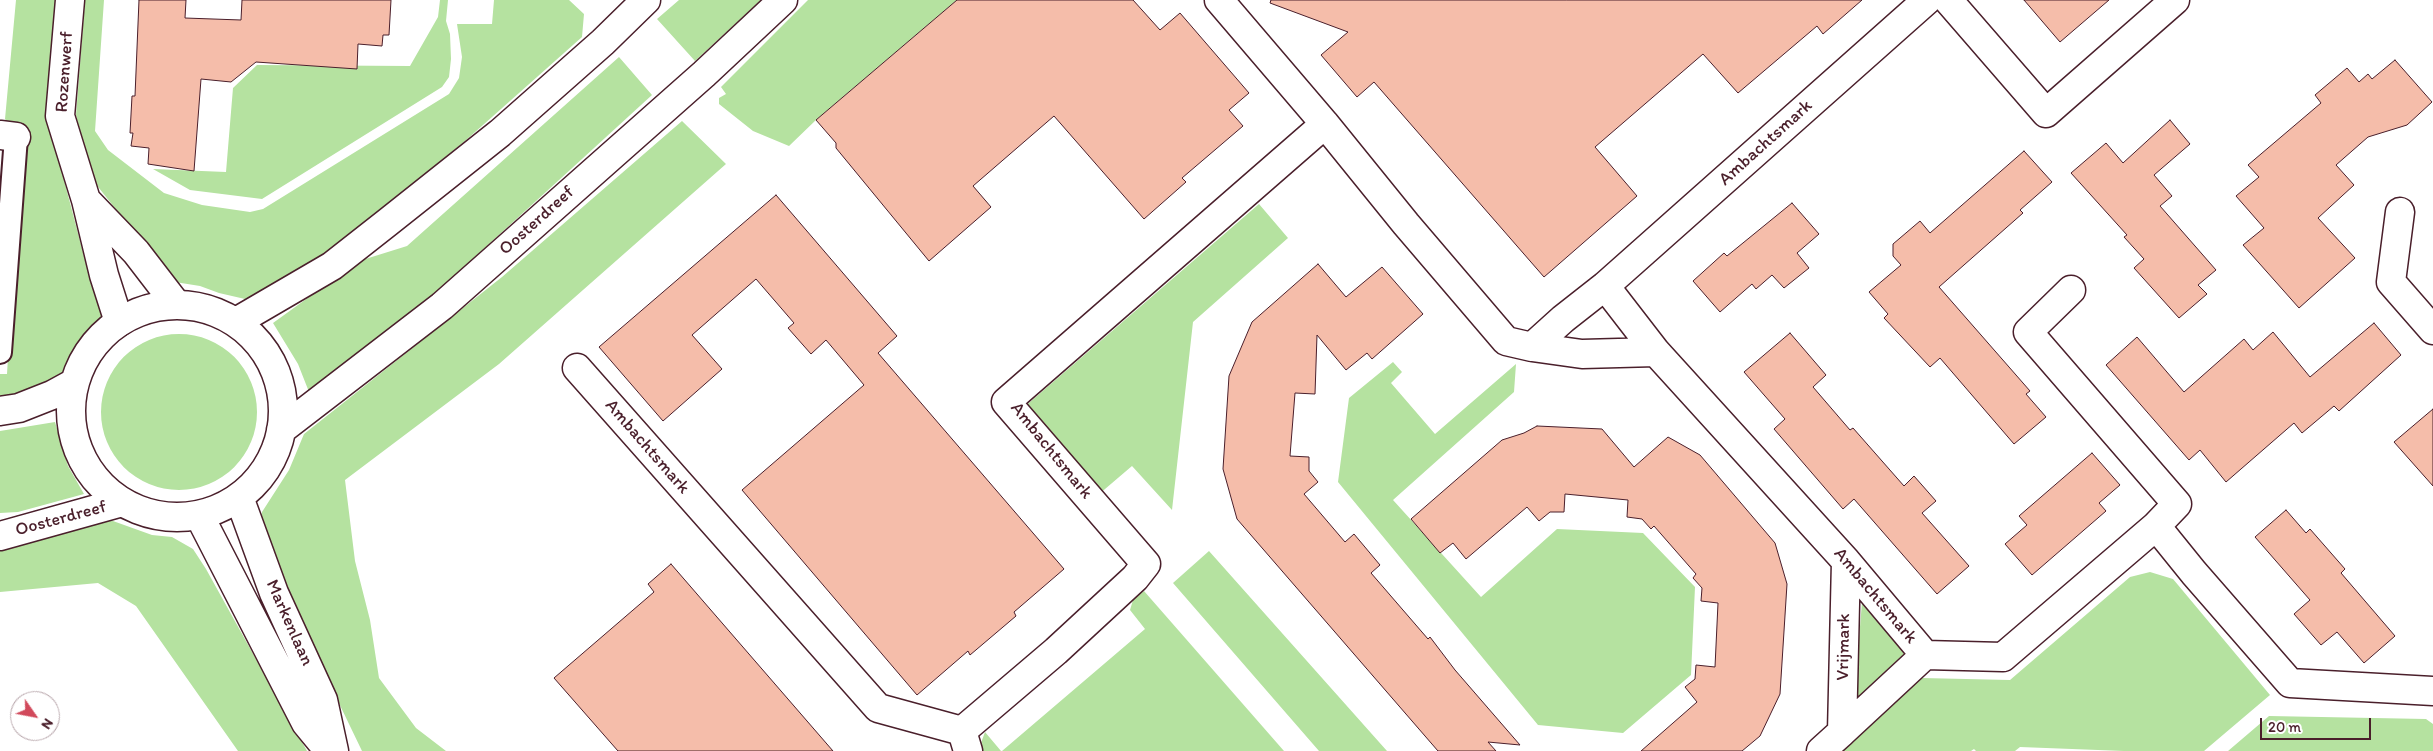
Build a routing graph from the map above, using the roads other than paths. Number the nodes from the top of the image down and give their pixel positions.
1 (70, 0) edge
2 (783, 0) edge
3 (1219, 0) edge
4 (1926, 0) edge
5 (1948, 0) edge
6 (2175, 0) edge
7 (640, 6) edge
8 (1325, 124) junction
9 (8, 136) edge
10 (86, 200) junction
11 (2400, 212) dead end
12 (1605, 286) junction
13 (2071, 290) dead end
14 (176, 304) junction
15 (119, 322) junction
16 (236, 322) junction
17 (2433, 330) edge
18 (1532, 347) junction
19 (0, 352) edge
20 (1656, 352) junction
21 (577, 368) dead end
22 (74, 383) junction
23 (0, 411) edge
24 (281, 430) junction
25 (239, 497) junction
26 (122, 502) junction
27 (199, 515) junction
28 (2156, 526) junction
29 (0, 536) edge
30 (1846, 561) junction
31 (1925, 655) junction
32 (2433, 691) edge
33 (1842, 732) junction
34 (965, 741) edge
35 (329, 751) edge
36 (334, 751) edge
37 (1821, 751) edge

1 - 10 street, Rozenwerf
2 - 24 street, Oosterdreef
3 - 8 street
4 - 12 street, Ambachtsmark
5 - 6 street
7 - 16 street
8 - 18 street
8 - 34 street, Ambachtsmark
9 - 19 lane
10 - 14 street, Rozenwerf
10 - 15 street, Rozenwerf
11 - 17 street
12 - 18 street, Ambachtsmark
12 - 20 street, Ambachtsmark
13 - 28 street, Ambachtsmark
14 - 15 street
14 - 16 street
15 - 22 street
16 - 24 street
18 - 20 street
20 - 30 street, Ambachtsmark
21 - 34 street, Ambachtsmark
22 - 23 street
22 - 26 street
24 - 25 street
25 - 27 street
25 - 36 street, Markenlaan
26 - 27 street
26 - 29 street, Oosterdreef
27 - 35 street, Markenlaan
28 - 31 street, Ambachtsmark
28 - 32 street
30 - 31 street, Ambachtsmark
30 - 33 street, Vrijmark
31 - 33 street
33 - 37 street

